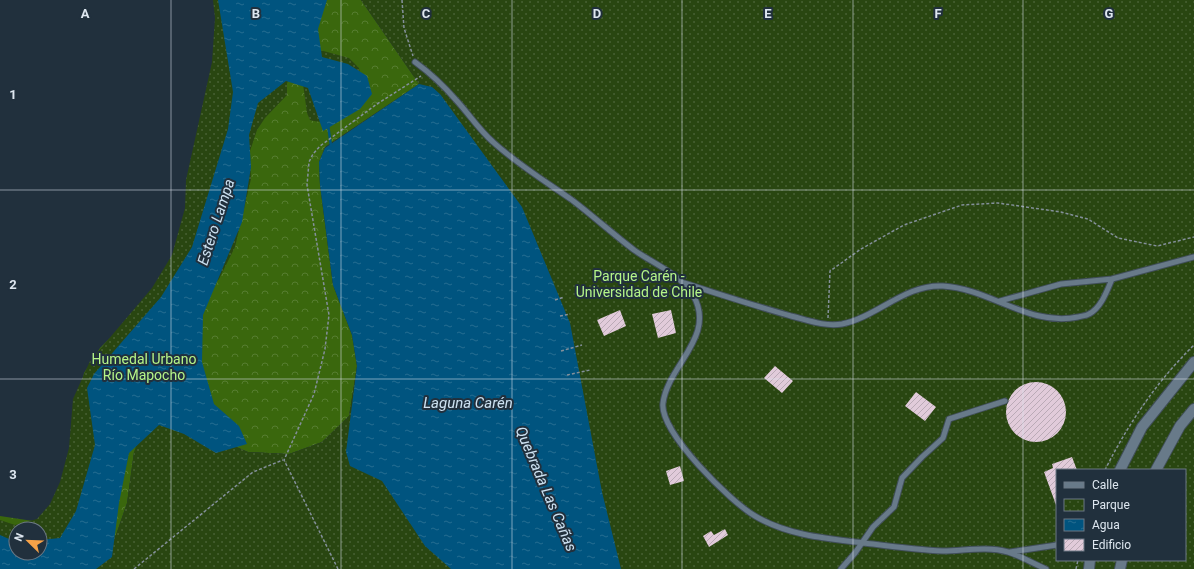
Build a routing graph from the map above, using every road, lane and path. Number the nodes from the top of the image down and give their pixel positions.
1 (402, 0) edge
2 (415, 62) joint
3 (428, 72) junction
4 (1194, 237) edge
5 (1194, 257) edge
6 (1112, 279) junction
7 (683, 283) junction
8 (564, 297) dead end
9 (555, 300) dead end
10 (1000, 302) junction
11 (570, 314) dead end
12 (560, 316) dead end
13 (827, 324) junction
14 (1194, 344) edge
15 (582, 345) dead end
16 (560, 351) dead end
17 (1194, 362) edge
18 (590, 370) dead end
19 (567, 375) dead end
20 (1005, 400) dead end
21 (1194, 409) edge
22 (284, 460) junction
23 (1105, 469) edge
24 (1121, 469) edge
25 (1157, 469) edge
26 (862, 543) junction
27 (1056, 545) edge
28 (1009, 552) junction
29 (134, 569) edge
30 (338, 569) edge
31 (841, 569) edge
32 (1046, 569) edge

1 - 2 path
2 - 3 lane
3 - 7 lane
3 - 22 path
4 - 13 path
5 - 6 lane
6 - 10 lane
6 - 10 lane
7 - 13 lane
7 - 26 lane
8 - 9 path
10 - 13 lane
11 - 12 path
14 - 23 path
15 - 16 path
17 - 24 street
18 - 19 path
20 - 26 lane
21 - 25 street
22 - 29 path
22 - 30 path
26 - 28 lane
26 - 31 lane
27 - 28 lane
28 - 32 lane

